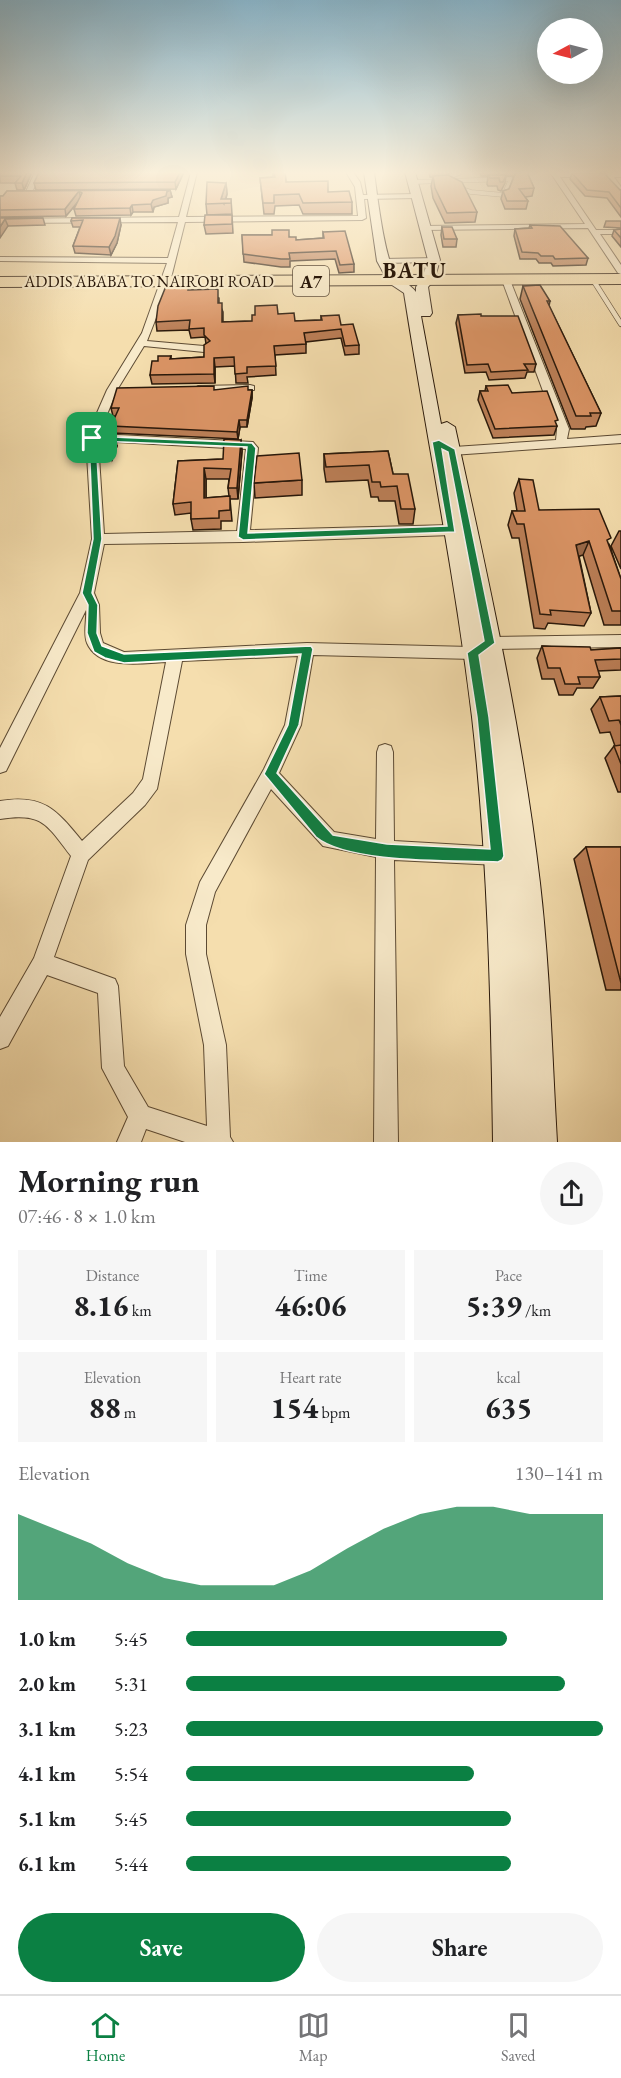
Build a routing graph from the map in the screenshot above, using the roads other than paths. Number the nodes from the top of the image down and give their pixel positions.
1 (181, 225) edge
2 (375, 225) edge
3 (591, 225) edge
4 (424, 228) joint
5 (594, 229) junction
6 (621, 232) edge
7 (616, 256) edge
8 (0, 259) edge
9 (171, 261) junction
10 (431, 270) junction
11 (388, 271) junction
12 (621, 271) edge
13 (592, 279) junction
14 (621, 279) edge
15 (506, 280) junction
16 (0, 282) edge
17 (166, 282) junction
18 (621, 324) edge
19 (143, 342) junction
20 (204, 349) edge
21 (250, 388) edge
22 (181, 389) edge
23 (563, 429) junction
24 (92, 438) junction
25 (621, 439) edge
26 (581, 441) junction
27 (561, 443) junction
28 (444, 447) junction
29 (452, 530) junction
30 (243, 537) junction
31 (98, 539) junction
32 (87, 593) junction
33 (621, 641) edge
34 (481, 648) junction
35 (307, 649) junction
36 (175, 657) junction
37 (385, 752) dead end
38 (2, 756) edge
39 (270, 774) junction
40 (0, 810) edge
41 (387, 850) junction
42 (81, 854) junction
43 (498, 856) junction
44 (42, 963) junction
45 (0, 1038) edge
46 (140, 1116) junction
47 (220, 1141) edge
48 (129, 1142) edge
49 (386, 1142) edge
50 (510, 1142) edge
51 (540, 1142) edge

1 - 9 street
2 - 11 main road
3 - 5 street
4 - 5 street
4 - 10 main road
5 - 6 street
5 - 7 street
7 - 12 street
8 - 9 street
9 - 17 street
10 - 11 highway, ADDIS ABABA TO NAIROBI ROAD / A7
10 - 15 highway, ADDIS ABABA TO NAIROBI ROAD / A7
10 - 28 main road
11 - 17 highway, ADDIS ABABA TO NAIROBI ROAD / A7
11 - 28 main road
13 - 14 highway, ADDIS ABABA TO NAIROBI ROAD / A7
13 - 15 highway, ADDIS ABABA TO NAIROBI ROAD / A7
13 - 18 lane
15 - 23 street
16 - 17 highway, ADDIS ABABA TO NAIROBI ROAD / A7
17 - 19 street
19 - 20 street
19 - 24 street
21 - 22 street
23 - 26 street
23 - 27 street
24 - 30 street
24 - 31 street
25 - 26 street
26 - 27 street
27 - 28 street
28 - 29 main road
28 - 34 main road
29 - 30 street
29 - 34 main road
30 - 31 street
31 - 32 street
32 - 36 street
32 - 38 street
33 - 34 street
34 - 35 street
34 - 43 main road
34 - 51 main road
35 - 36 street
35 - 39 street
36 - 42 street
37 - 41 street
39 - 41 street
39 - 47 street
40 - 42 street
41 - 43 street
41 - 49 street
42 - 44 street
43 - 50 main road
44 - 45 street
44 - 46 street
46 - 47 street
46 - 48 street

